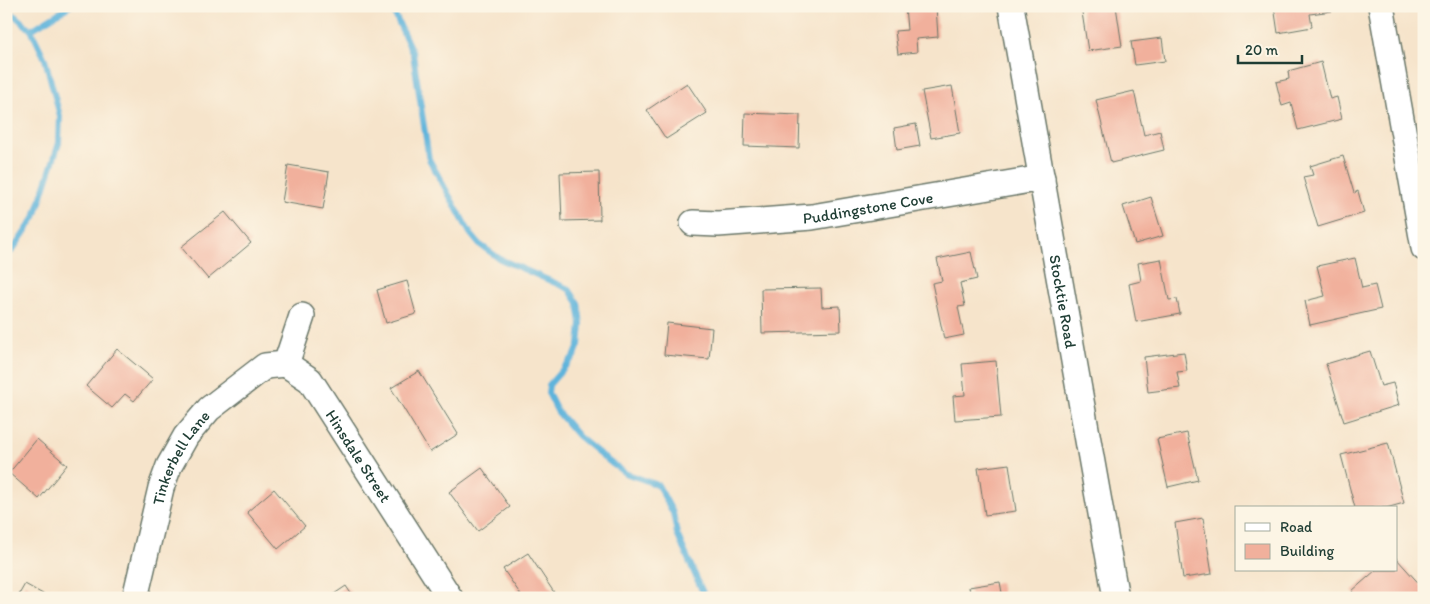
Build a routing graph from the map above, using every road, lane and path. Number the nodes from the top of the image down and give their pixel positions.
1 (1011, 6) edge
2 (1381, 6) edge
3 (1042, 178) junction
4 (693, 223) dead end
5 (1424, 248) edge
6 (302, 316) dead end
7 (286, 364) junction
8 (135, 598) edge
9 (450, 598) edge
10 (1116, 598) edge

1 - 3 street, Stocktie Road
2 - 5 street
3 - 4 street, Puddingstone Cove
3 - 10 street, Stocktie Road
6 - 7 street
7 - 8 street, Tinkerbell Lane
7 - 9 street, Hinsdale Street

